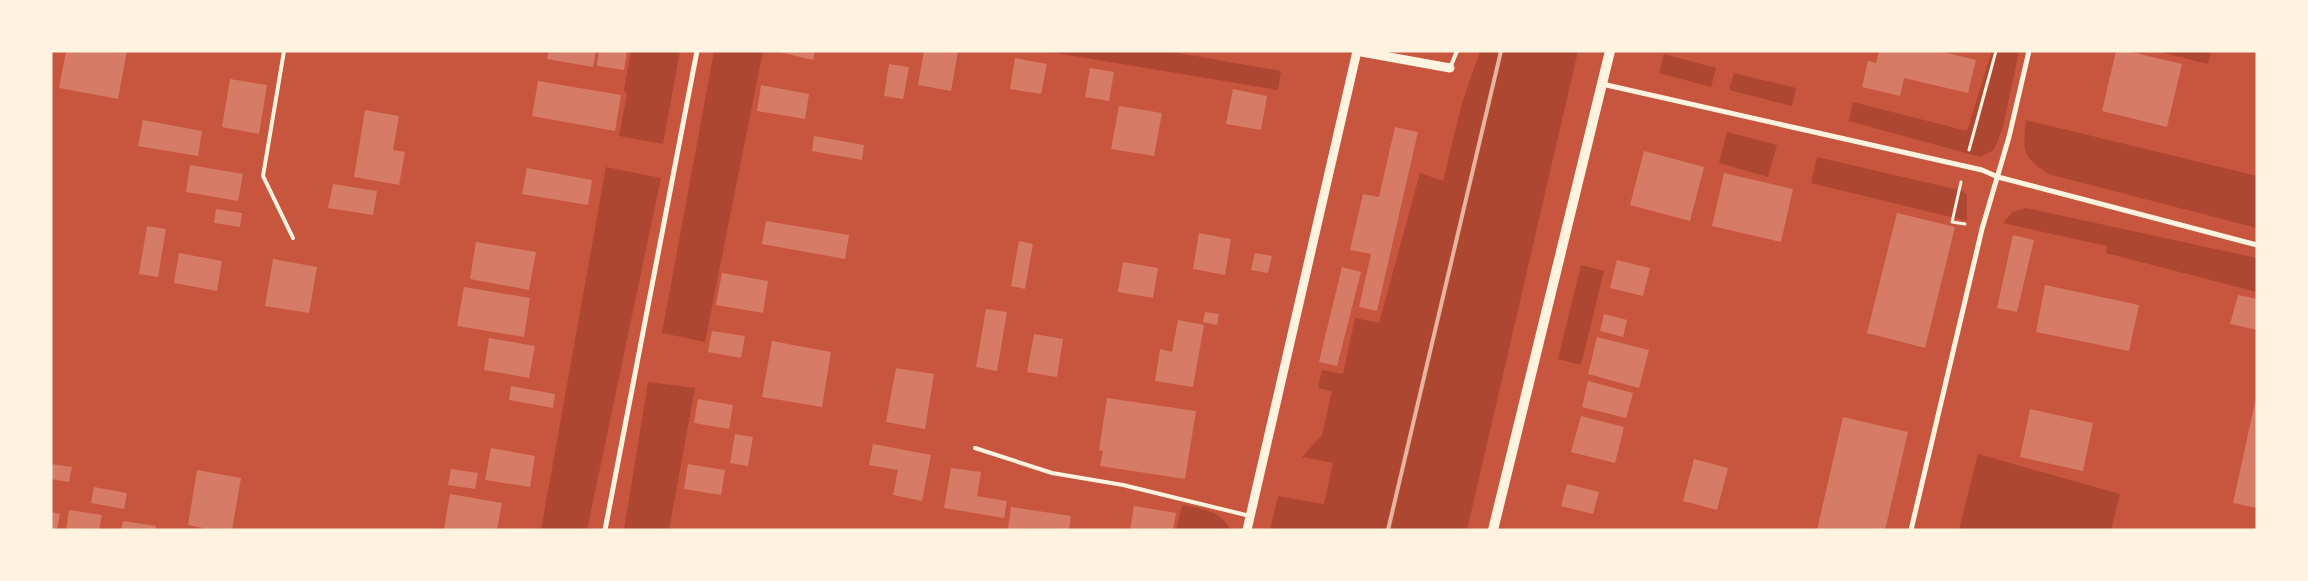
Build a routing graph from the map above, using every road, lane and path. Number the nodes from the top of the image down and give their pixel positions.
1 (284, 51) edge
2 (697, 51) edge
3 (1356, 51) edge
4 (1457, 51) edge
5 (1610, 51) edge
6 (1996, 51) edge
7 (2029, 51) edge
8 (1450, 68) joint
9 (1602, 84) junction
10 (1965, 167) junction
11 (1998, 177) junction
12 (1968, 225) dead end
13 (293, 238) dead end
14 (2257, 246) edge
15 (975, 448) dead end
16 (1250, 516) junction
17 (605, 530) edge
18 (1247, 530) edge
19 (1493, 530) edge
20 (1911, 530) edge

1 - 13 lane
2 - 17 street
3 - 8 street
3 - 16 street
4 - 8 lane
5 - 9 main road
6 - 10 path
7 - 11 street
9 - 10 street
9 - 19 main road
10 - 11 street
10 - 12 path
11 - 14 street
11 - 20 street
15 - 16 lane
16 - 18 street

